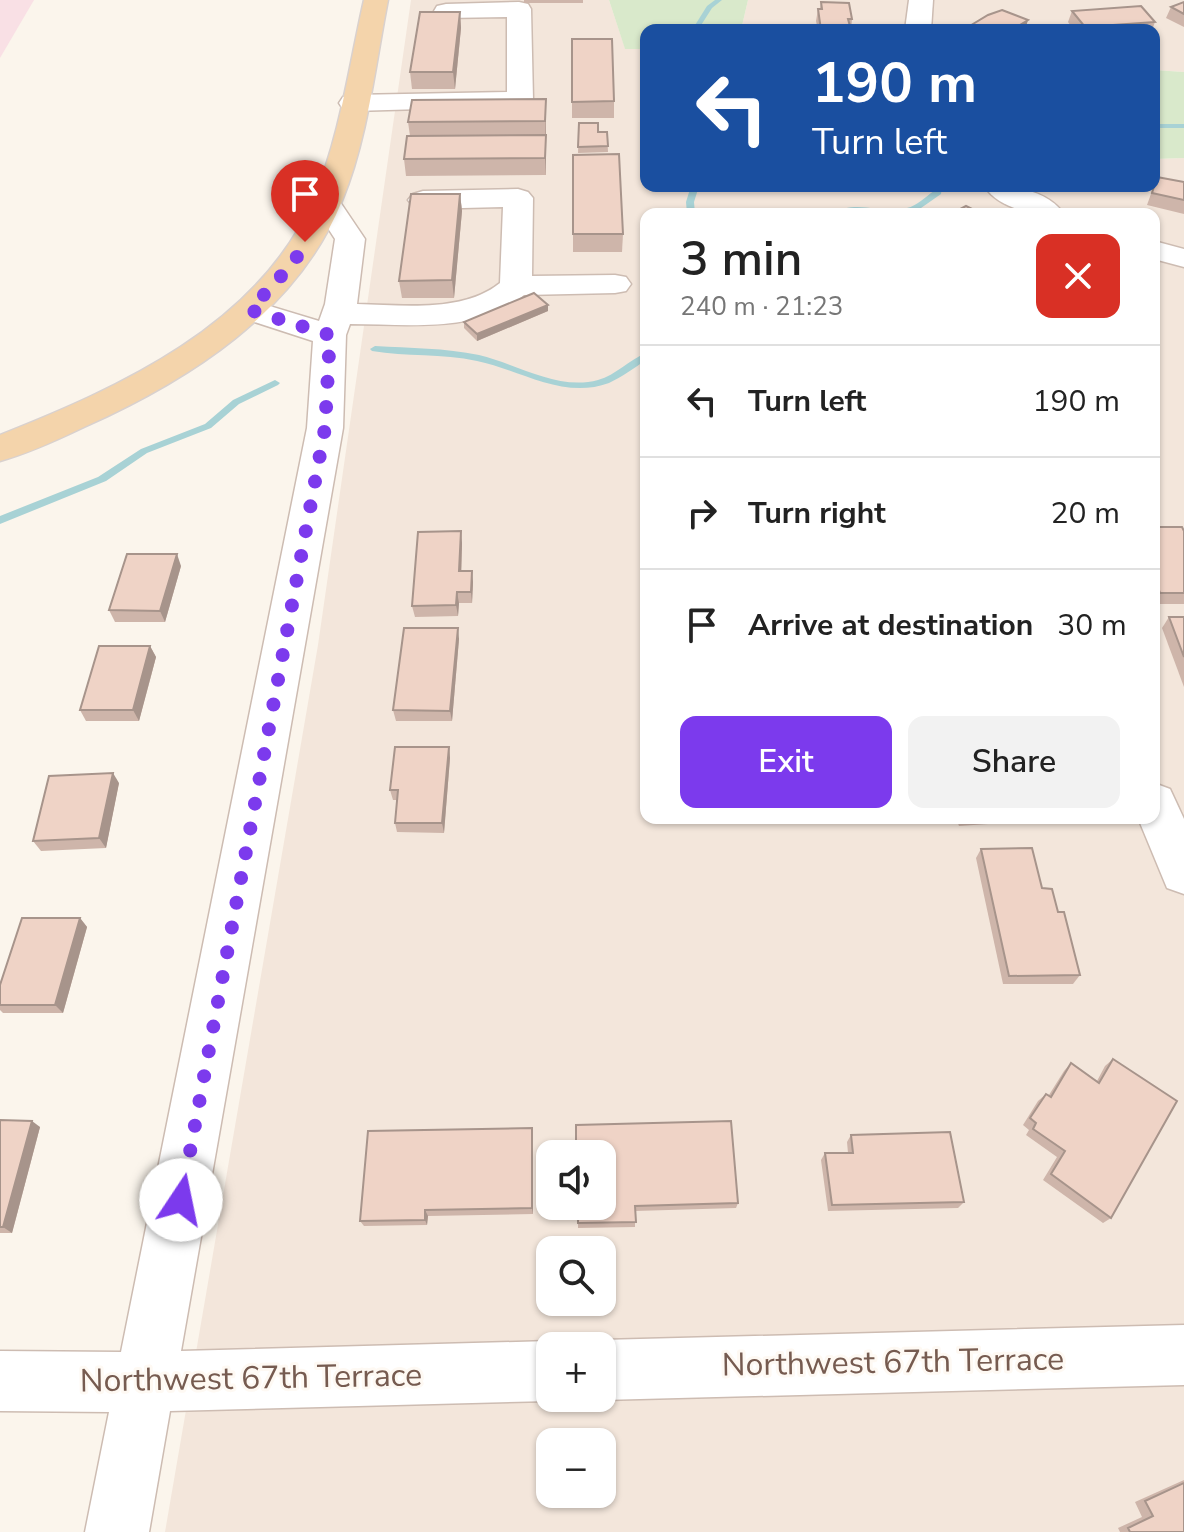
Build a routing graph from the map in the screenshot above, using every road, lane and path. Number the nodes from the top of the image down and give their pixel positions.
1 (376, 0) edge
2 (921, 0) edge
3 (446, 11) edge
4 (919, 24) edge
5 (353, 103) junction
6 (1010, 192) edge
7 (423, 200) edge
8 (326, 202) junction
9 (1038, 208) edge
10 (1160, 252) edge
11 (1184, 258) edge
12 (615, 284) dead end
13 (516, 286) junction
14 (250, 310) junction
15 (334, 325) junction
16 (0, 449) edge
17 (1160, 816) edge
18 (1184, 873) edge
19 (1184, 1355) edge
20 (616, 1370) edge
21 (536, 1371) edge
22 (0, 1381) edge
23 (146, 1382) junction
24 (117, 1532) edge

1 - 5 main road
2 - 4 street
3 - 5 street
5 - 8 main road
6 - 9 street
7 - 13 street
8 - 14 main road
8 - 15 street
10 - 11 street
12 - 13 street
13 - 15 street
14 - 15 street
14 - 16 main road
15 - 23 street
17 - 18 street
19 - 20 street, Northwest 67th Terrace
21 - 23 street, Northwest 67th Terrace
22 - 23 street, Northwest 67th Terrace
23 - 24 street

